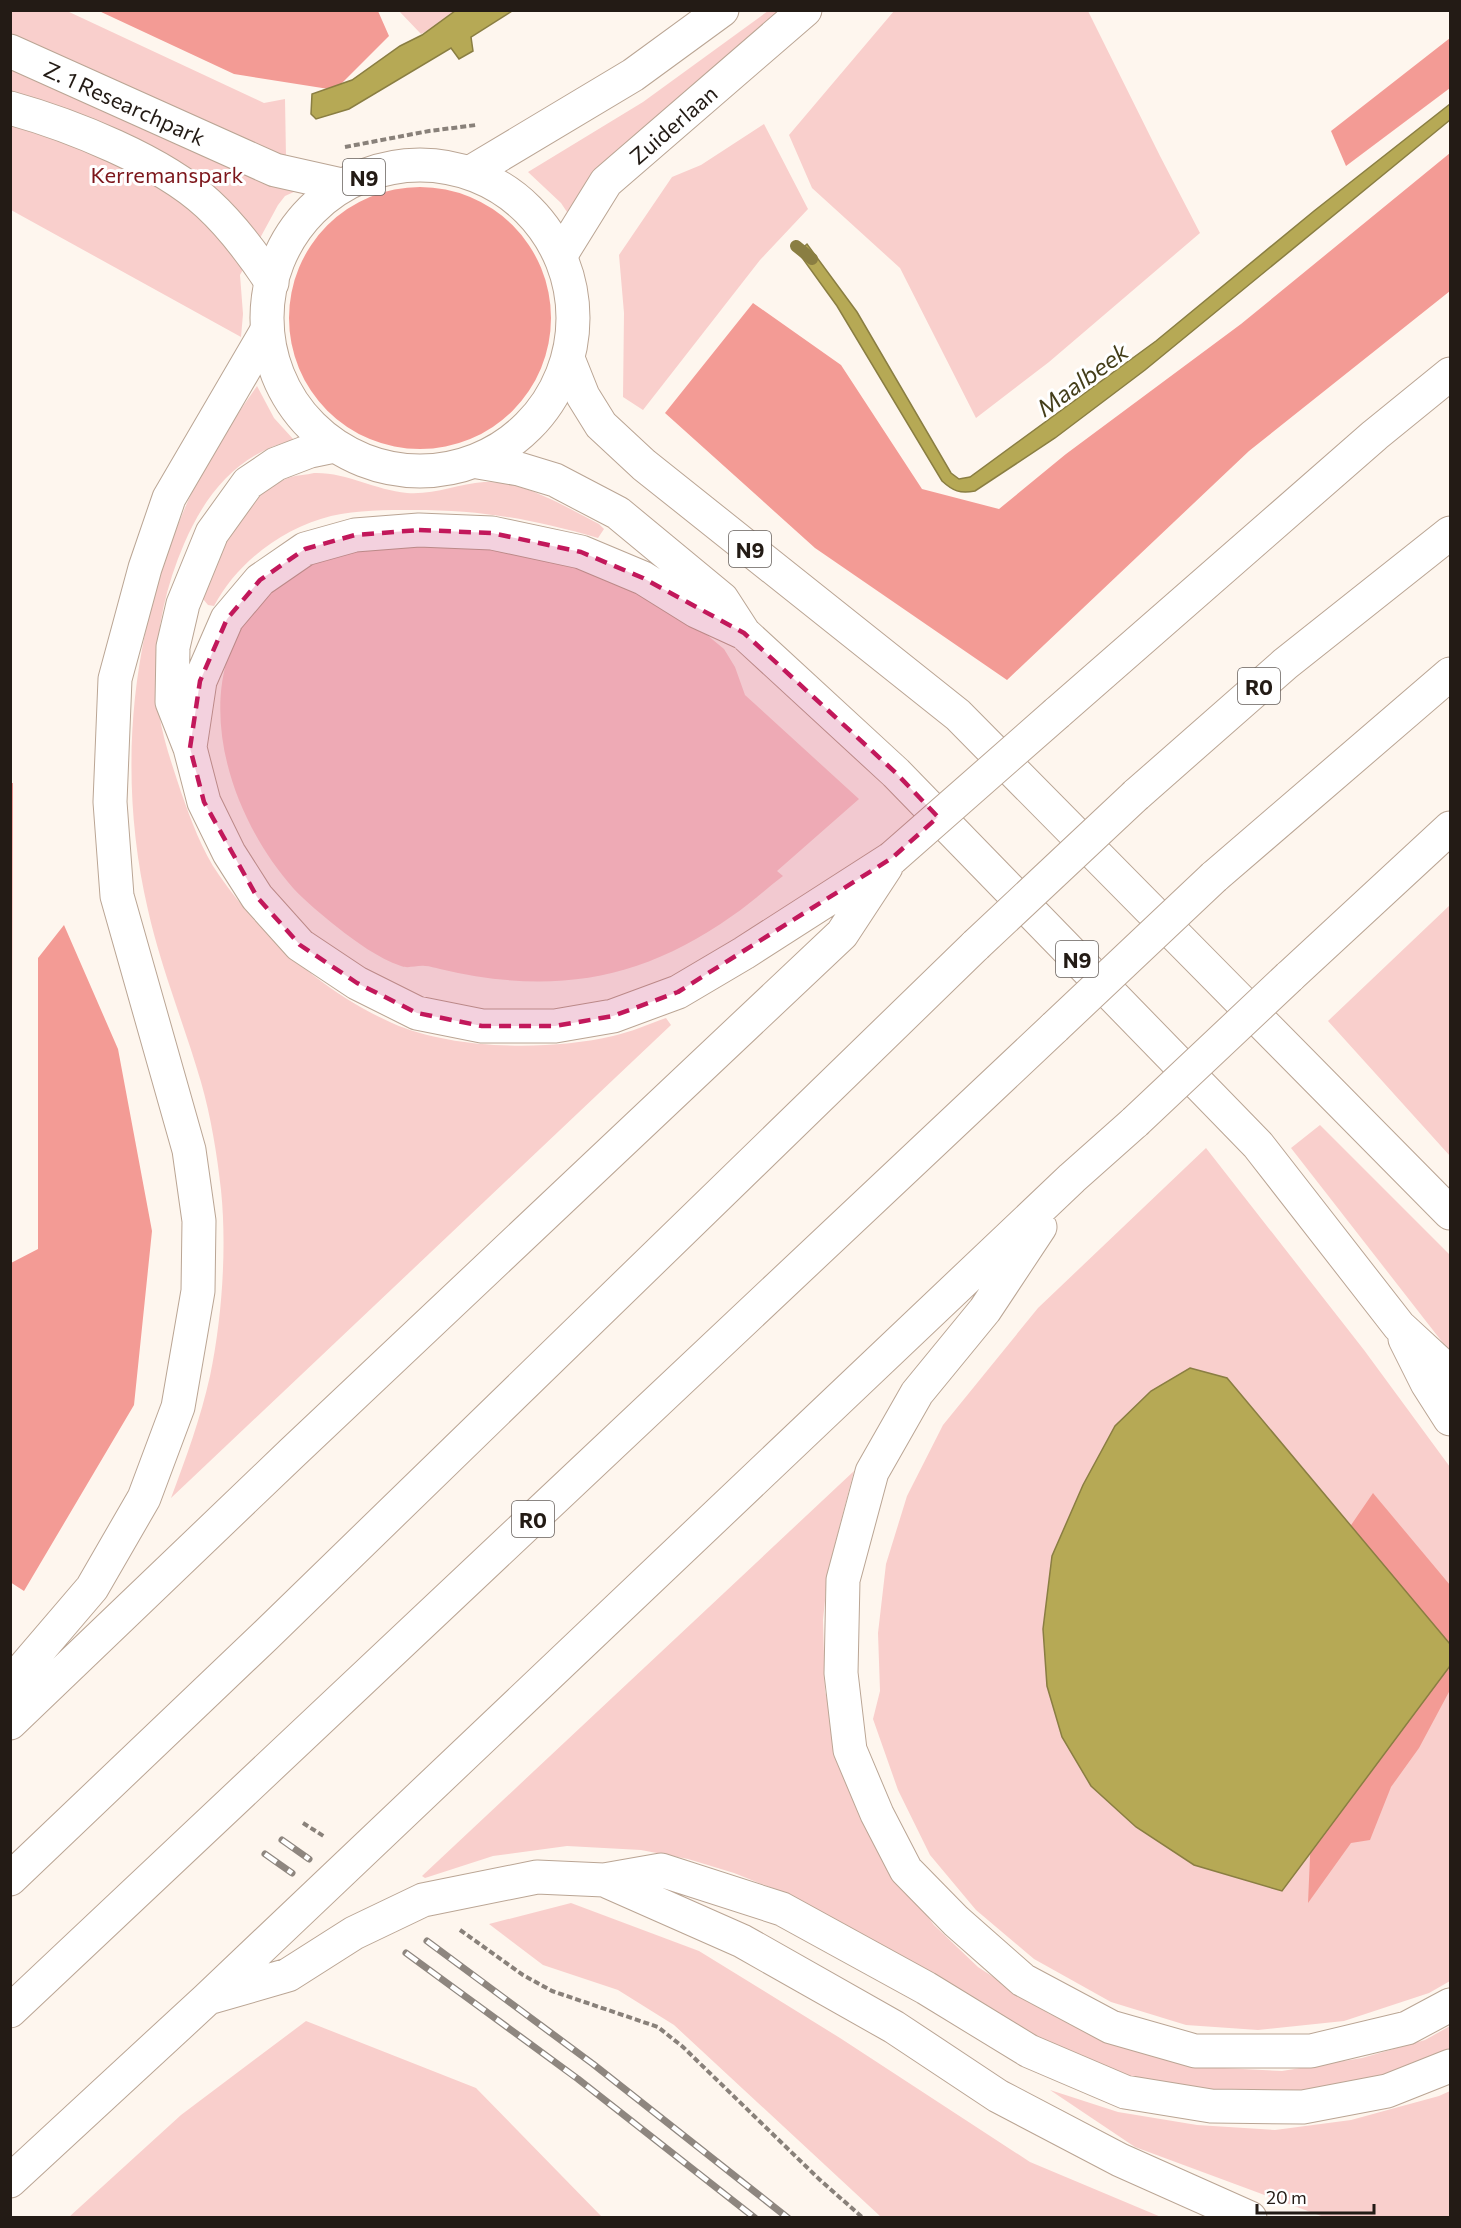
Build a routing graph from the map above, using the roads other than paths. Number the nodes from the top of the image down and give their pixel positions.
1 (722, 10) edge
2 (805, 10) edge
3 (10, 51) edge
4 (10, 108) edge
5 (471, 172) junction
6 (342, 184) junction
7 (561, 253) junction
8 (272, 283) junction
9 (266, 332) junction
10 (569, 361) junction
11 (1450, 374) edge
12 (334, 446) junction
13 (478, 462) junction
14 (1450, 533) edge
15 (744, 633) junction
16 (1450, 674) edge
17 (190, 748) junction
18 (1450, 828) edge
19 (892, 858) junction
20 (1072, 1178) junction
21 (1450, 1214) edge
22 (1399, 1326) junction
23 (1450, 1373) edge
24 (1450, 1419) edge
25 (10, 1684) edge
26 (10, 1723) edge
27 (10, 1879) edge
28 (604, 1880) junction
29 (207, 1999) junction
30 (1450, 2005) edge
31 (10, 2011) edge
32 (1450, 2066) edge
33 (10, 2181) edge
34 (1250, 2217) edge

1 - 5 main road
2 - 7 main road, Zuiderlaan
3 - 6 main road, Z. 1 Researchpark
4 - 8 main road, Z. 1 Researchpark
5 - 6 main road, N9
5 - 7 main road, N9
6 - 8 main road, N9
7 - 10 main road, N9
8 - 9 main road, N9
9 - 12 main road, N9
9 - 25 main road
10 - 13 main road, N9
10 - 21 main road, N9
11 - 19 main road, bridge
12 - 13 main road, N9
12 - 17 main road
13 - 15 main road, N9
14 - 27 main road, R0, bridge
15 - 17 main road
15 - 22 main road, N9
16 - 31 main road, R0, bridge
17 - 19 main road
18 - 20 main road, bridge
19 - 26 main road
20 - 29 main road
20 - 30 main road
22 - 23 main road, N9
22 - 24 main road
28 - 29 main road
28 - 32 main road
28 - 34 main road
29 - 33 main road

